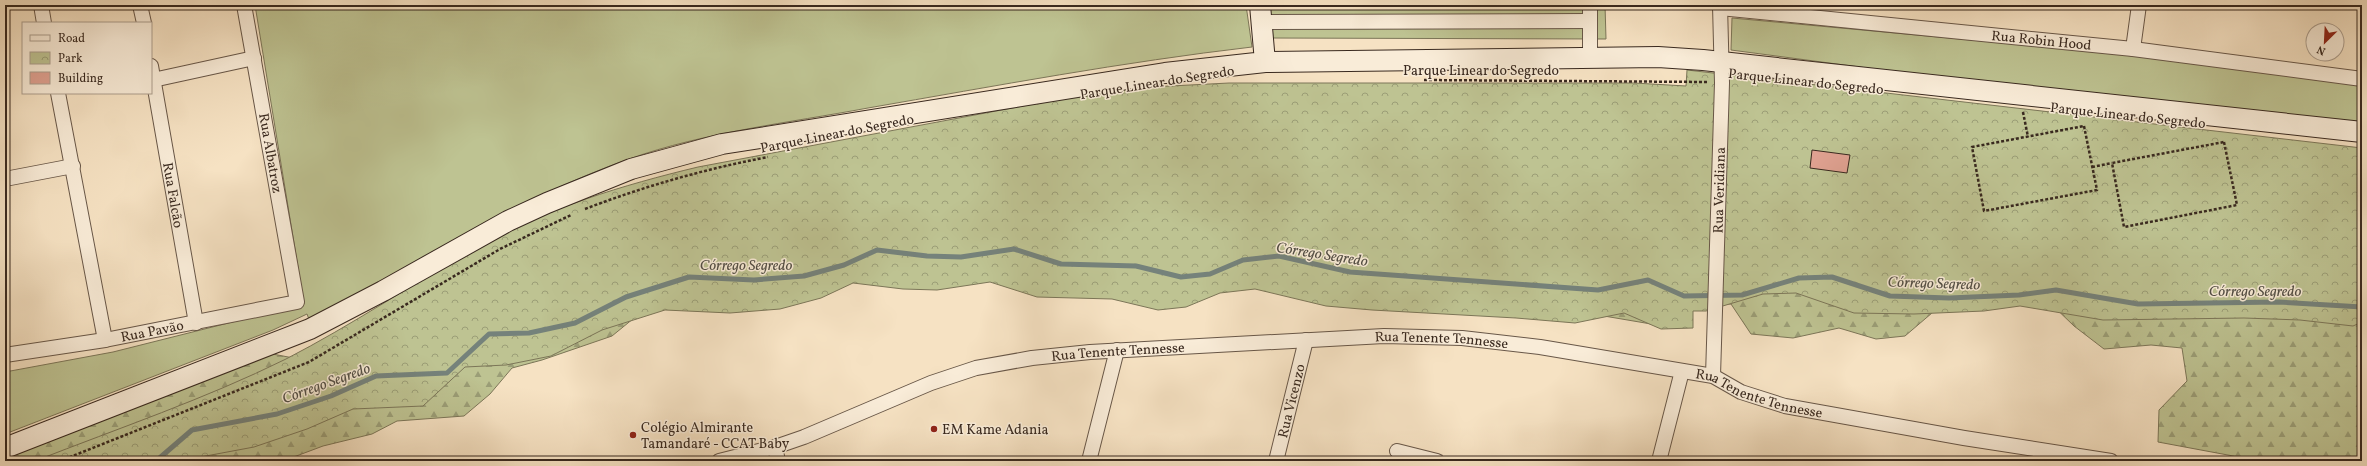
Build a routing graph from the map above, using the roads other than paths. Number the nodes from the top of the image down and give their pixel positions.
1 (41, 5) edge
2 (140, 5) edge
3 (244, 5) edge
4 (1590, 5) edge
5 (2139, 5) edge
6 (1720, 6) edge
7 (1260, 14) edge
8 (1590, 21) junction
9 (44, 22) edge
10 (144, 22) edge
11 (2133, 50) junction
12 (254, 58) junction
13 (1590, 59) junction
14 (1720, 60) junction
15 (1265, 62) junction
16 (152, 73) edge
17 (2362, 79) edge
18 (153, 80) junction
19 (58, 94) edge
20 (2362, 132) edge
21 (73, 166) junction
22 (5, 179) edge
23 (297, 302) joint
24 (196, 323) junction
25 (105, 340) junction
26 (1306, 340) junction
27 (1117, 350) junction
28 (5, 355) edge
29 (1682, 371) junction
30 (1713, 376) junction
31 (775, 447) junction
32 (5, 448) edge
33 (1397, 451) dead end
34 (719, 461) edge
35 (778, 461) edge
36 (1089, 461) edge
37 (1276, 461) edge
38 (1437, 461) edge
39 (1659, 461) edge
40 (2111, 461) edge

1 - 9 street
2 - 10 street
3 - 12 street, Rua Albatroz
4 - 8 street
5 - 11 street
6 - 11 street, Rua Robin Hood
6 - 14 street, Rua Veridiana
7 - 8 street
7 - 15 main road
8 - 13 street
11 - 17 street, Rua Robin Hood
12 - 18 street
12 - 23 street, Rua Albatroz
13 - 14 main road
13 - 15 main road
14 - 20 main road
14 - 30 street, Rua Veridiana
15 - 32 main road
16 - 18 street, Rua Falcão
18 - 24 street, Rua Falcão
19 - 21 street
21 - 22 street
21 - 25 street
23 - 24 street, Rua Pavão
24 - 25 street, Rua Pavão
25 - 28 street, Rua Pavão
26 - 27 street, Rua Tenente Tennesse
26 - 29 street, Rua Tenente Tennesse
26 - 37 street, Rua Vicenzo
27 - 31 street, Rua Tenente Tennesse
27 - 36 street
29 - 30 street, Rua Tenente Tennesse
29 - 39 street
30 - 40 street, Rua Tenente Tennesse
31 - 34 street, Rua Tenente Tennesse
31 - 35 street
33 - 38 street

